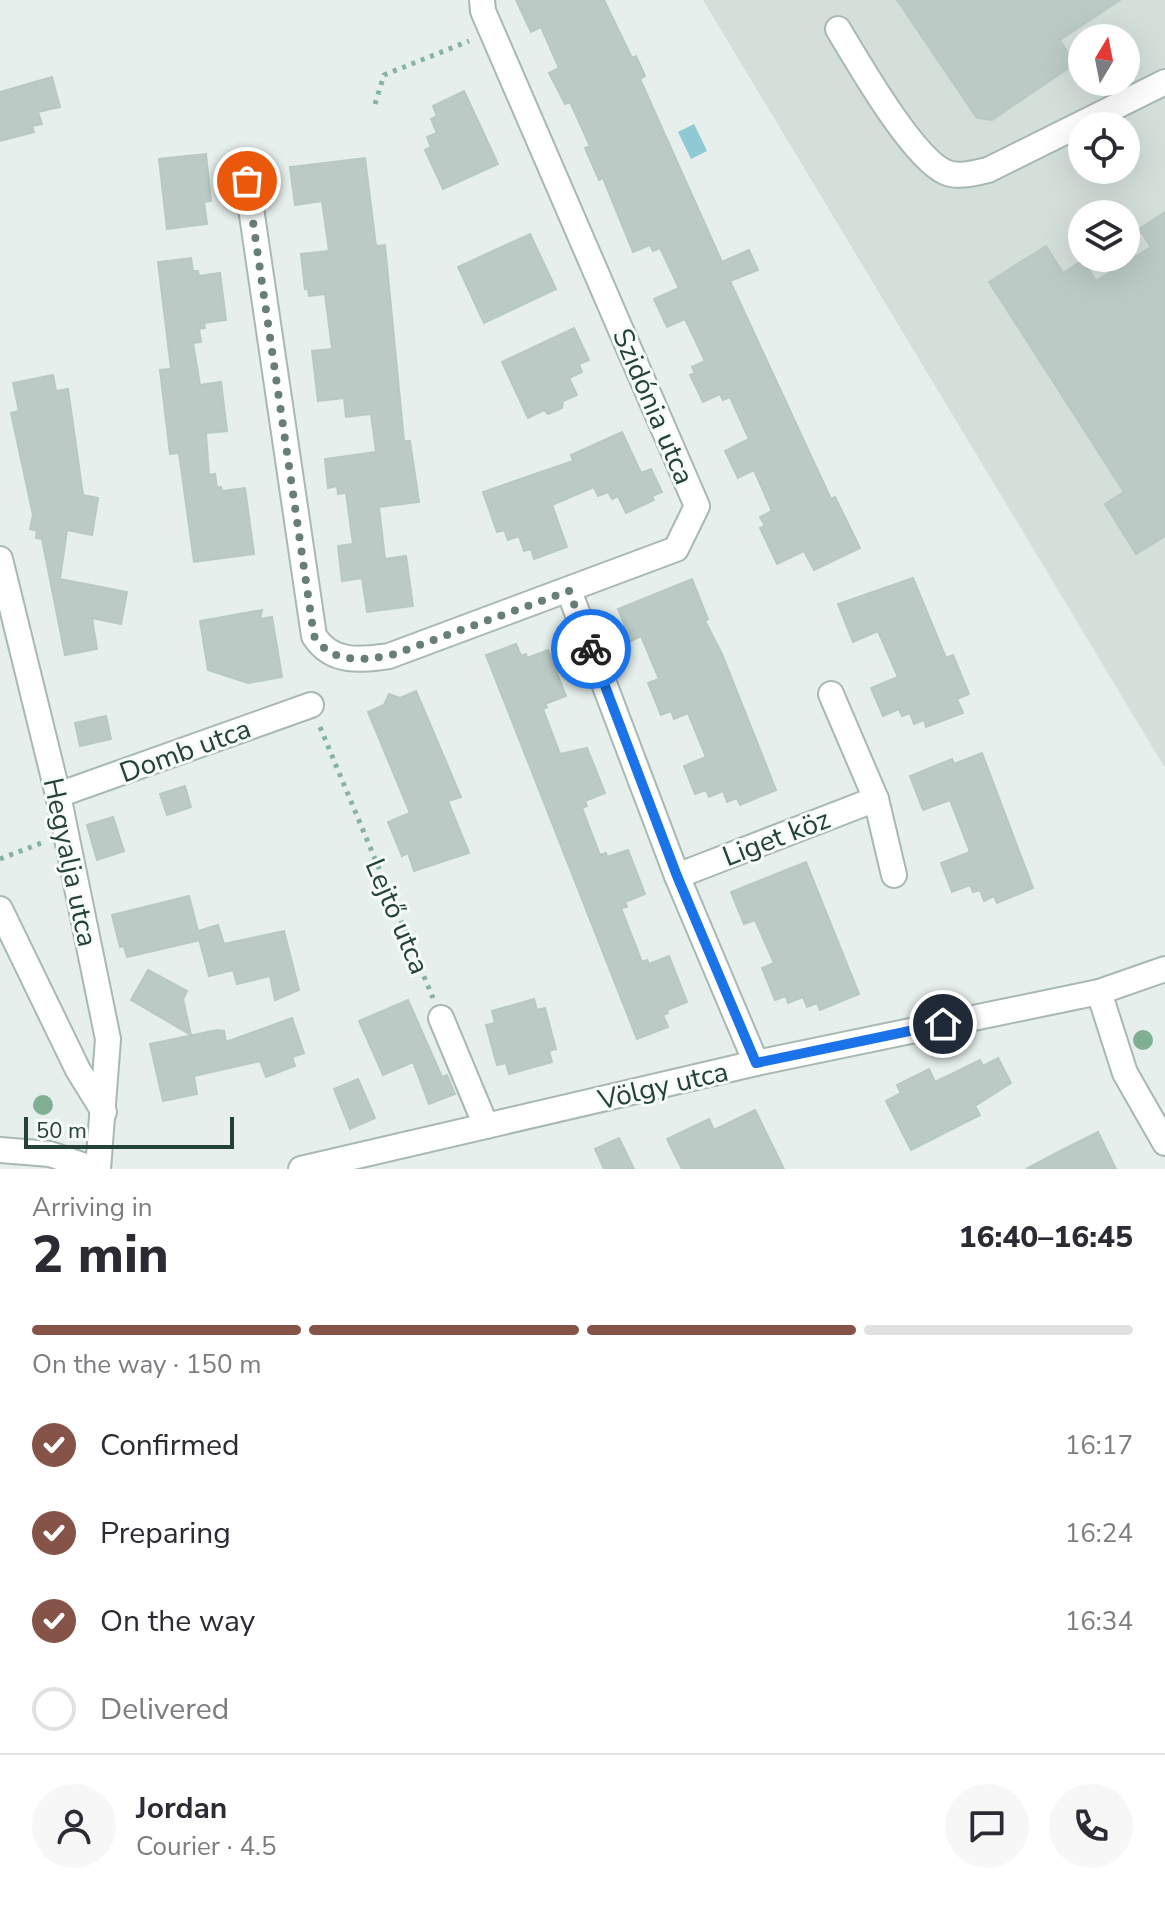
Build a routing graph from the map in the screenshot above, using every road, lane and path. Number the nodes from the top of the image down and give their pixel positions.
1 (486, 14) edge
2 (838, 29) dead end
3 (1165, 82) edge
4 (375, 104) dead end
5 (247, 181) dead end
6 (0, 559) edge
7 (569, 591) junction
8 (831, 694) dead end
9 (311, 705) joint
10 (58, 795) junction
11 (876, 799) junction
12 (66, 833) junction
13 (0, 859) edge
14 (894, 875) dead end
15 (677, 876) junction
16 (0, 909) edge
17 (1165, 969) edge
18 (1099, 992) junction
19 (441, 1018) joint
20 (756, 1063) junction
21 (104, 1112) junction
22 (486, 1126) junction
23 (1165, 1143) edge
24 (0, 1150) edge
25 (96, 1169) edge
26 (301, 1169) edge

1 - 4 path
1 - 7 street, Szidónia utca
2 - 3 street
5 - 7 street, Szidónia utca
6 - 10 street, Hegyalja utca
7 - 15 street
8 - 11 street
9 - 10 street, Domb utca
9 - 19 path, Lejtő utca
10 - 12 street, Hegyalja utca
11 - 14 street
11 - 15 street, Liget köz
12 - 13 path
12 - 21 street, Hegyalja utca
15 - 20 street
16 - 21 street
17 - 18 street, Völgy utca
18 - 20 street, Völgy utca
18 - 23 street
19 - 22 street
20 - 22 street, Völgy utca
21 - 25 street, Hegyalja utca
22 - 26 street, Völgy utca
24 - 25 street

